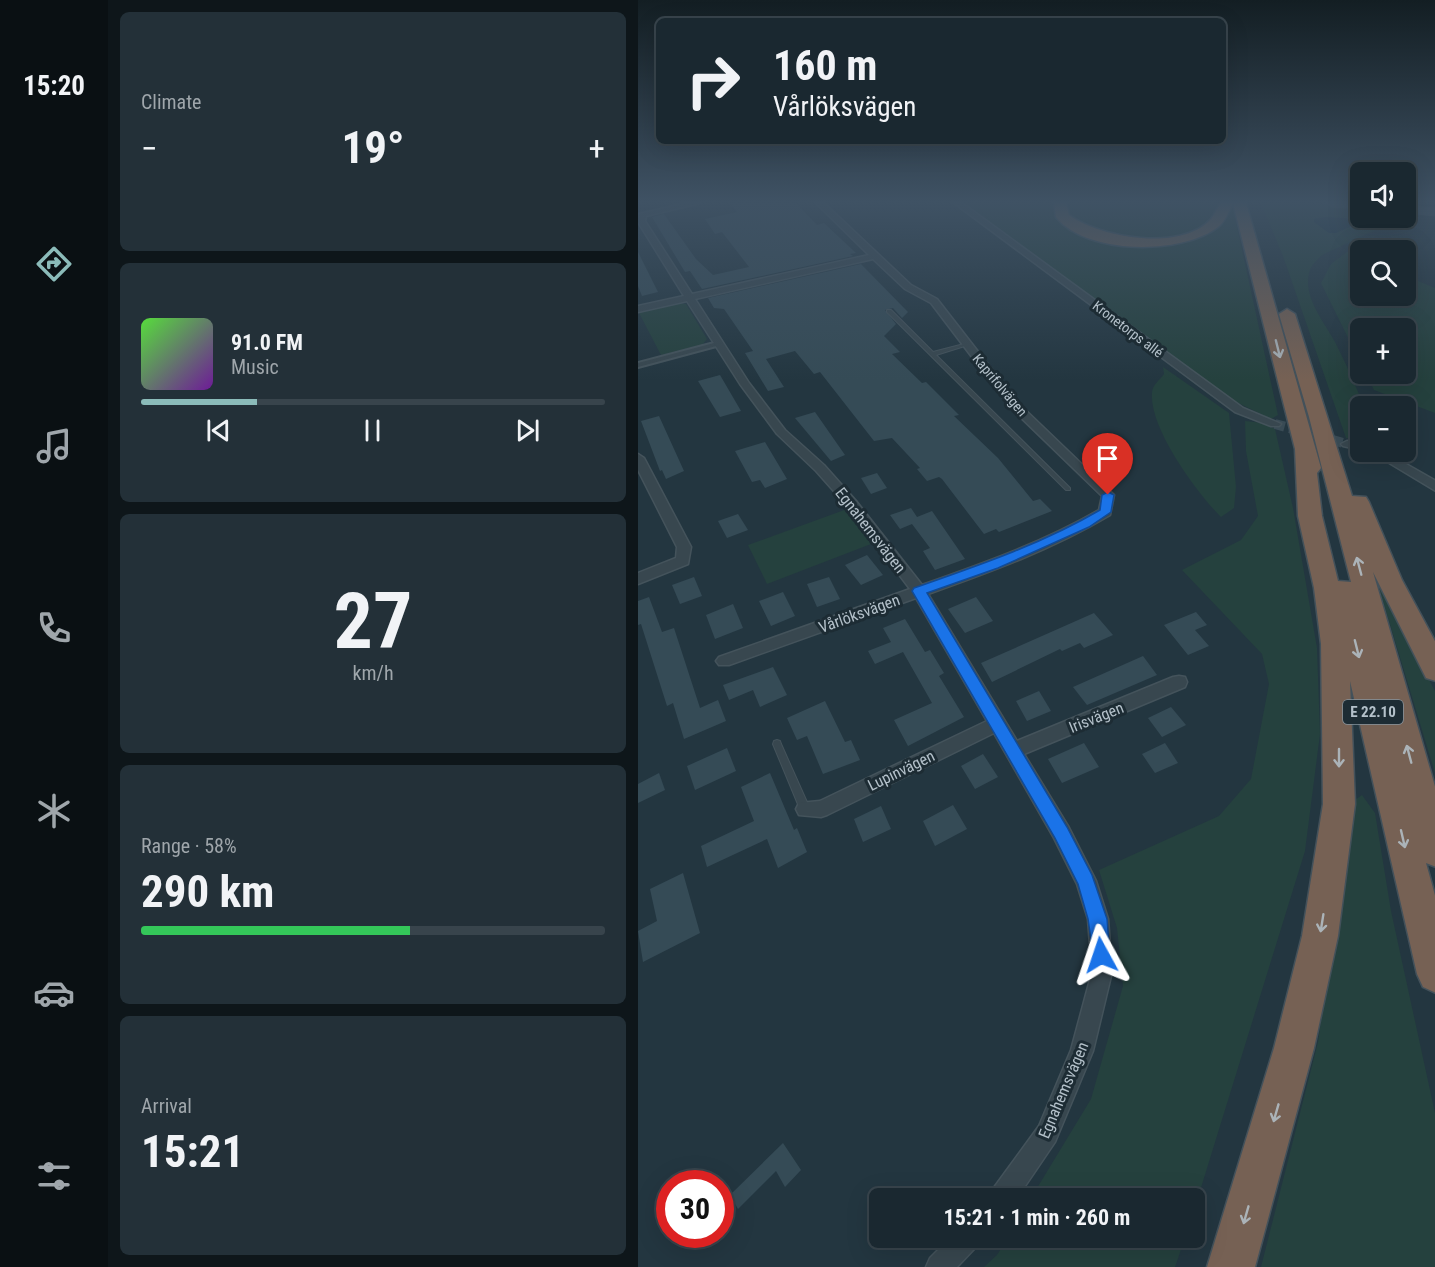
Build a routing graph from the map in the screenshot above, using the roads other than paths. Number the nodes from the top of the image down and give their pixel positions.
1 (667, 262) edge
2 (847, 262) edge
3 (882, 262) edge
4 (1038, 262) edge
5 (1255, 262) edge
6 (1272, 262) edge
7 (689, 297) junction
8 (638, 309) edge
9 (889, 311) dead end
10 (718, 344) junction
11 (966, 344) junction
12 (932, 354) junction
13 (638, 365) edge
14 (1319, 417) junction
15 (1275, 424) tunnel mouth
16 (1347, 444) tunnel mouth
17 (1350, 444) edge
18 (1304, 451) junction
19 (638, 458) edge
20 (1394, 462) edge
21 (1436, 487) edge
22 (1068, 489) dead end
23 (994, 565) joint
24 (638, 579) edge
25 (919, 591) junction
26 (724, 661) dead end
27 (1436, 670) edge
28 (1179, 682) dead end
29 (996, 724) junction
30 (777, 744) dead end
31 (1012, 751) junction
32 (805, 809) joint
33 (1436, 851) edge
34 (1436, 974) edge
35 (1009, 1188) edge
36 (957, 1248) edge
37 (939, 1267) edge
38 (1231, 1267) edge

1 - 7 street, Egnahemsvägen
2 - 7 street
3 - 11 street, Kaprifolvägen
4 - 15 street, Kronetorps allé
5 -> 18 highway, E 22.10
6 - 14 highway, E 22.10
7 - 8 street
7 - 10 street, Egnahemsvägen
9 - 12 lane
10 - 13 street
10 - 25 street, Egnahemsvägen
11 - 12 lane
11 - 23 street, Kaprifolvägen
12 - 22 lane
14 - 27 highway
33 -> 14 highway, E 22.10
16 - 17 street
18 -> 34 highway, E 22.10
18 -> 38 highway
19 - 24 street
20 - 21 street
23 - 25 street, Vårlöksvägen
25 - 26 street, Vårlöksvägen
25 - 29 street, Egnahemsvägen
28 - 31 street, Irisvägen
29 - 31 street, Egnahemsvägen
29 - 32 street, Lupinvägen
30 - 32 lane
31 - 35 street, Egnahemsvägen
36 - 37 street

